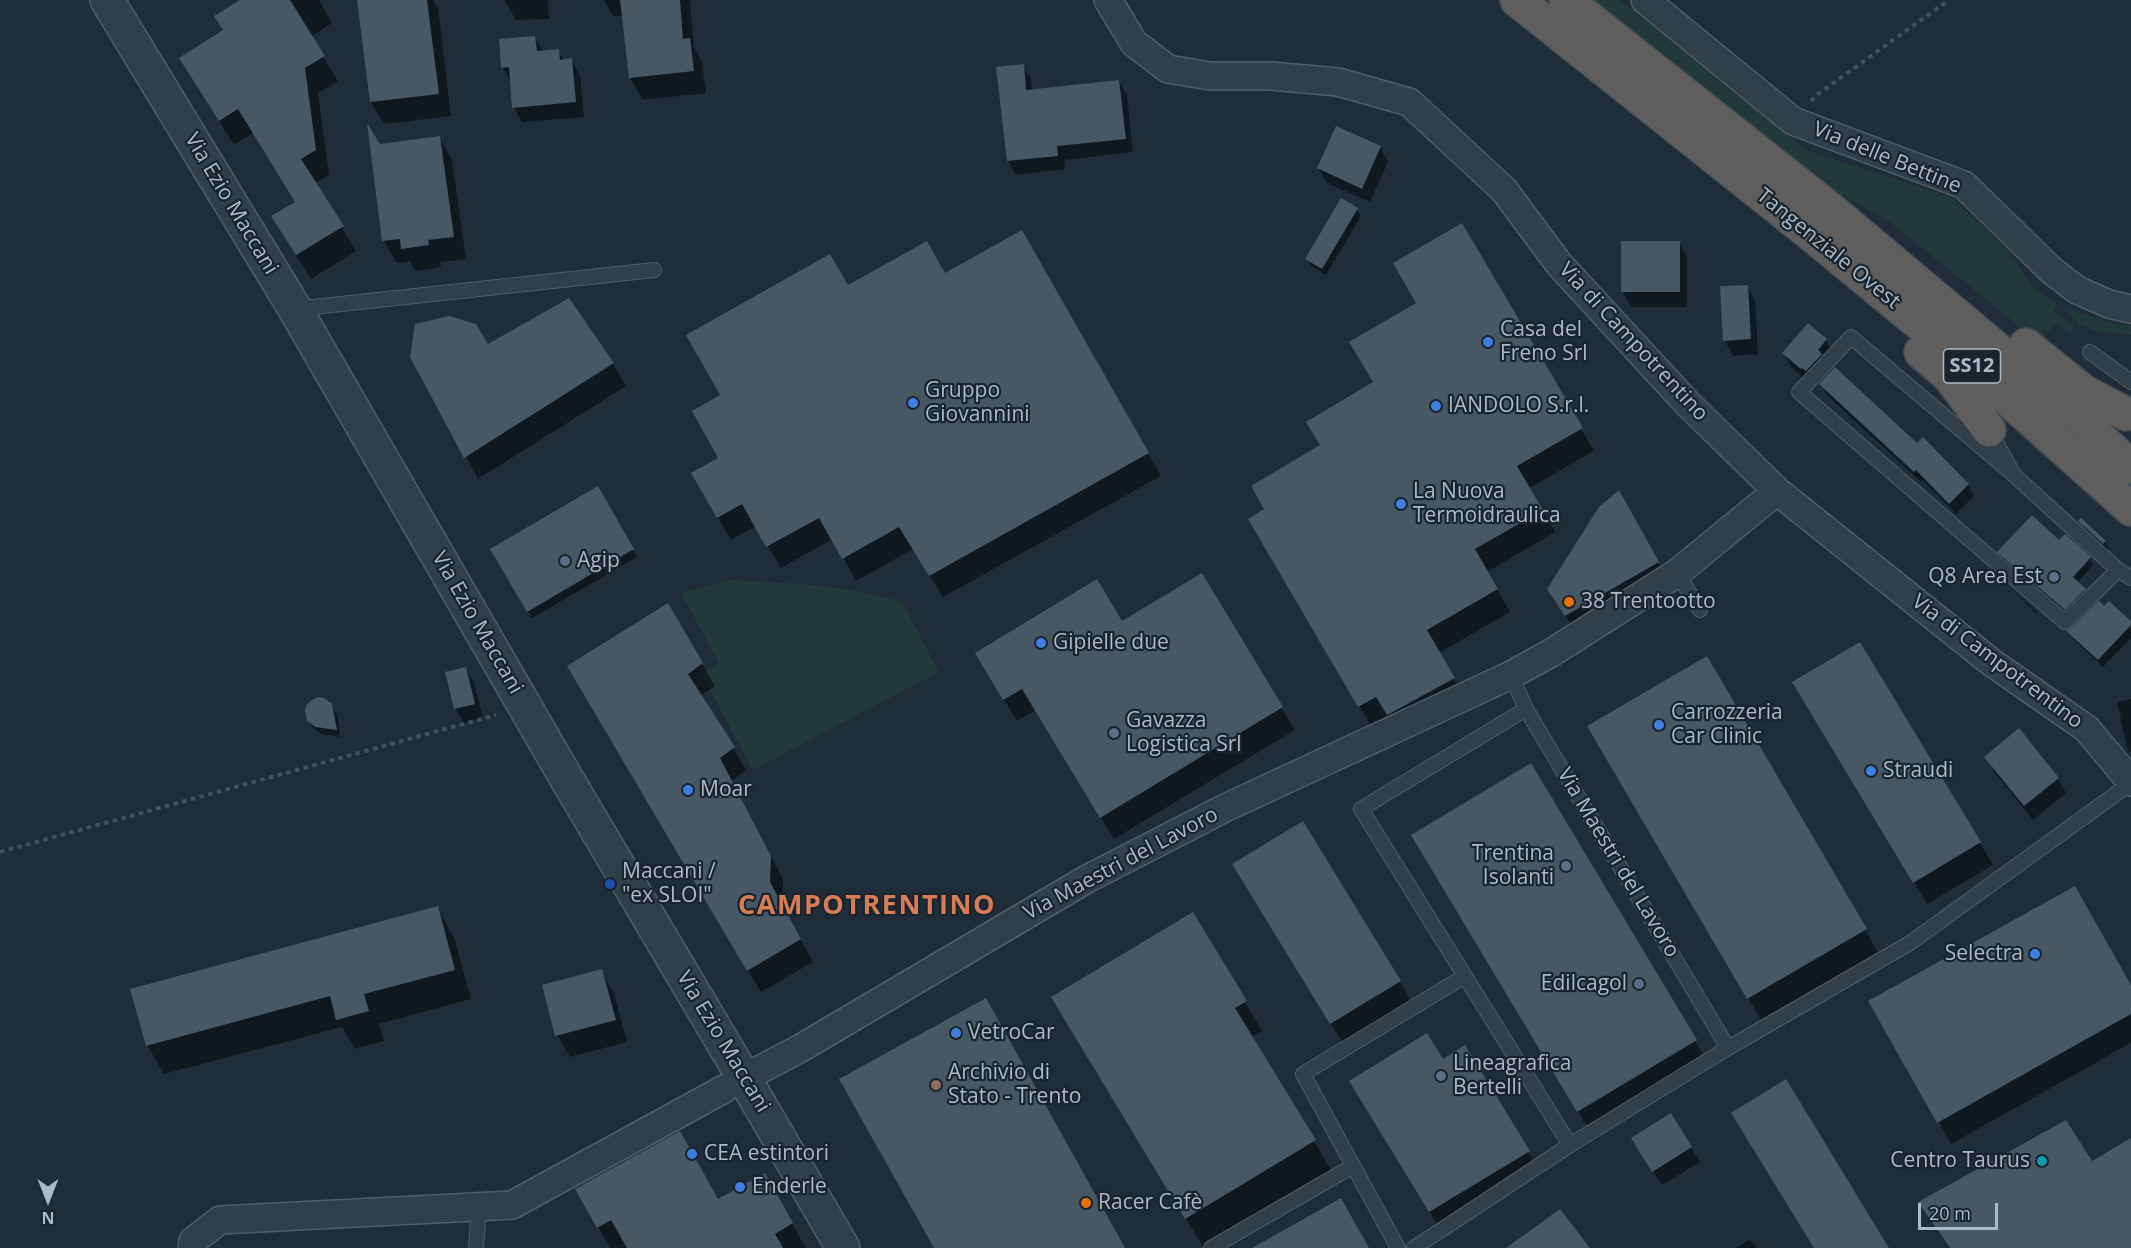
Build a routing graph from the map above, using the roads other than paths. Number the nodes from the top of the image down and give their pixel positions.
1 (107, 0) edge
2 (1108, 0) edge
3 (1517, 0) edge
4 (1566, 0) edge
5 (1645, 0) edge
6 (1818, 220) junction
7 (654, 270) dead end
8 (295, 309) junction
9 (2131, 309) edge
10 (2090, 352) dead end
11 (2131, 382) edge
12 (2129, 415) edge
13 (1989, 430) joint
14 (2131, 466) edge
15 (2014, 475) junction
16 (1777, 491) junction
17 (2131, 509) edge
18 (2118, 570) junction
19 (1677, 573) junction
20 (2131, 578) edge
21 (1700, 610) dead end
22 (1511, 675) junction
23 (1526, 709) junction
24 (2131, 782) edge
25 (1465, 976) junction
26 (1728, 1048) junction
27 (734, 1083) junction
28 (1570, 1145) junction
29 (1353, 1166) junction
30 (479, 1206) junction
31 (192, 1248) edge
32 (476, 1248) edge
33 (843, 1248) edge
34 (1211, 1248) edge
35 (1398, 1248) edge
36 (1414, 1248) edge

1 - 8 street, Via Ezio Maccani
2 - 16 street, Via di Campotrentino
3 - 6 highway, Tangenziale Ovest / SS12
4 - 6 highway, Tangenziale Ovest / SS12
5 - 9 street, Via delle Bettine
6 - 12 highway
6 - 13 highway
6 - 14 highway, Tangenziale Ovest / SS12
6 - 17 highway, Tangenziale Ovest / SS12
7 - 8 lane
8 - 27 street, Via Ezio Maccani
10 - 11 lane
13 - 15 lane
15 - 18 lane
15 - 18 lane
16 - 19 street, Via Maestri del Lavoro
16 - 24 street, Via di Campotrentino
18 - 20 lane
19 - 21 lane
19 - 22 street, Via Maestri del Lavoro
22 - 23 lane, Via Maestri del Lavoro
22 - 27 street, Via Maestri del Lavoro
23 - 25 lane
23 - 26 lane, Via Maestri del Lavoro
24 - 26 lane
25 - 28 lane
25 - 29 lane
26 - 28 lane
27 - 30 street, Via Ezio Maccani
27 - 33 street, Via Ezio Maccani
28 - 36 lane
29 - 34 lane
29 - 35 lane
30 - 31 street, Via Ezio Maccani
30 - 32 lane

